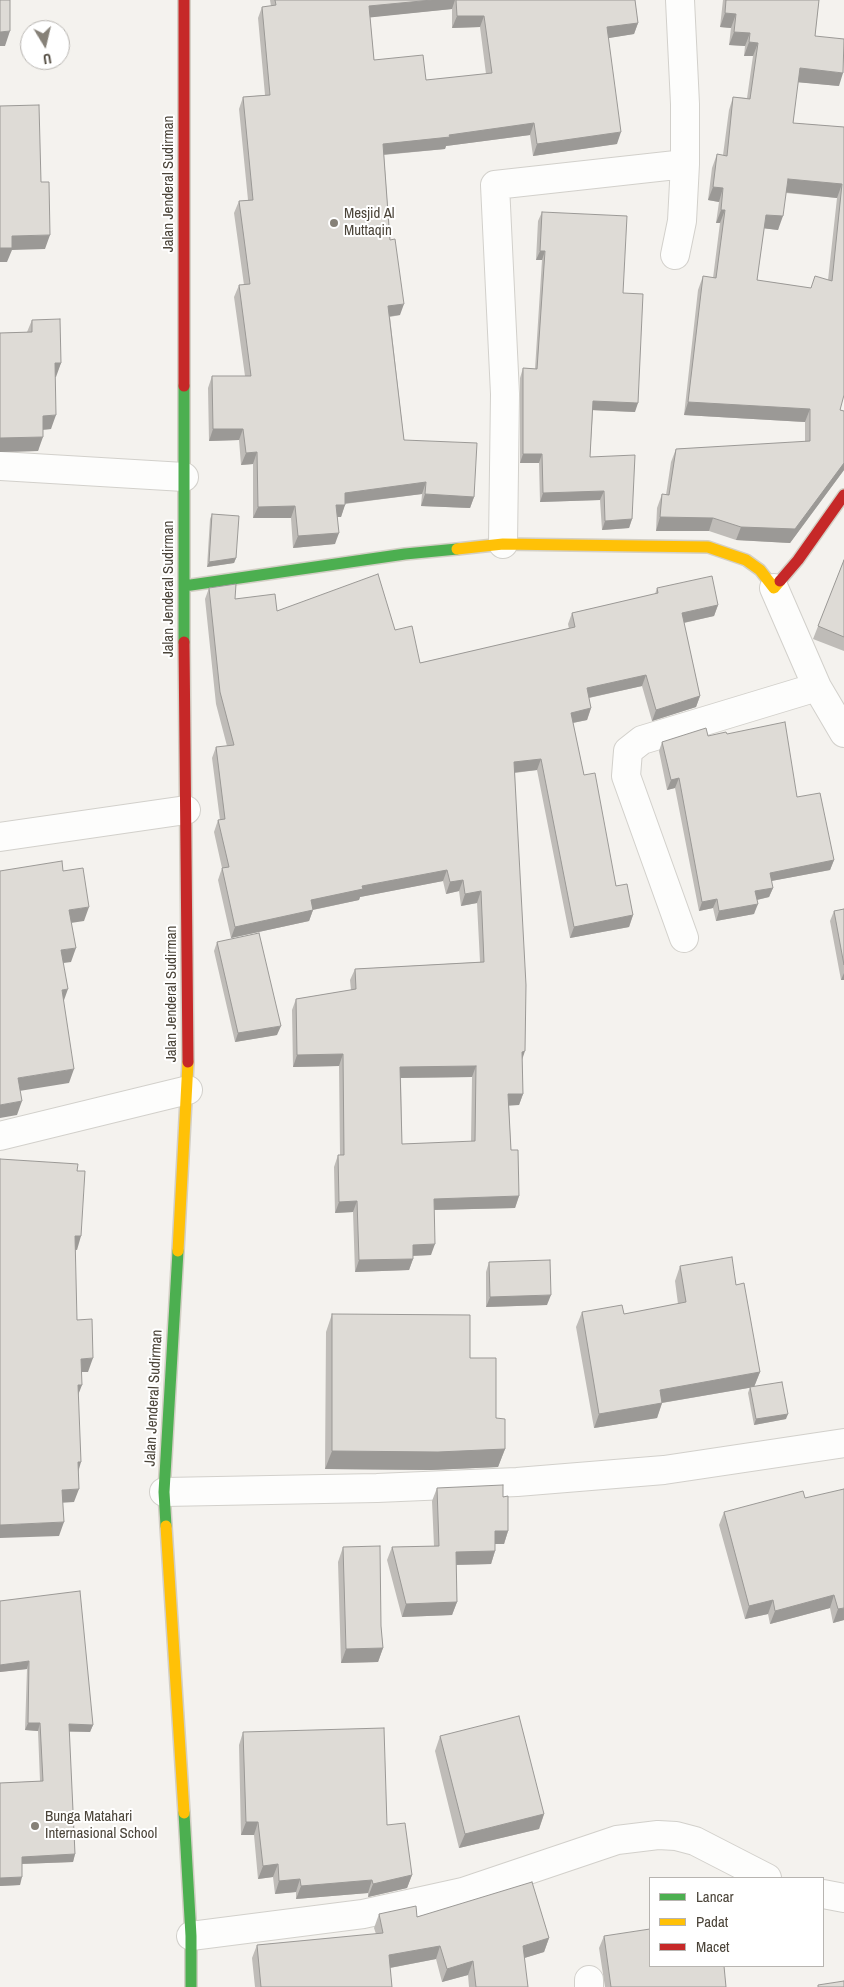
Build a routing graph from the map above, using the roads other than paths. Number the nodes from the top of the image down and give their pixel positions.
1 (184, 0) edge
2 (680, 0) edge
3 (684, 164) junction
4 (675, 255) dead end
5 (0, 466) edge
6 (184, 477) junction
7 (844, 495) edge
8 (503, 544) junction
9 (184, 586) junction
10 (774, 588) junction
11 (817, 687) junction
12 (844, 733) edge
13 (186, 810) junction
14 (0, 837) edge
15 (684, 938) dead end
16 (188, 1090) junction
17 (0, 1136) edge
18 (844, 1443) edge
19 (164, 1492) junction
20 (765, 1877) edge
21 (824, 1894) edge
22 (844, 1898) edge
23 (191, 1936) junction
24 (191, 1987) edge

1 - 6 street, Jalan Jenderal Sudirman
2 - 3 street
3 - 4 street
3 - 8 street
5 - 6 street
6 - 9 street, Jalan Jenderal Sudirman
7 - 10 street
8 - 9 street
8 - 10 street
9 - 13 street, Jalan Jenderal Sudirman
10 - 11 street
11 - 12 street
11 - 15 street
13 - 14 street
13 - 16 street, Jalan Jenderal Sudirman
16 - 17 street
16 - 19 street, Jalan Jenderal Sudirman
18 - 19 street
19 - 23 street, Jalan Jenderal Sudirman
20 - 23 street
21 - 22 street
23 - 24 street, Jalan Jenderal Sudirman

